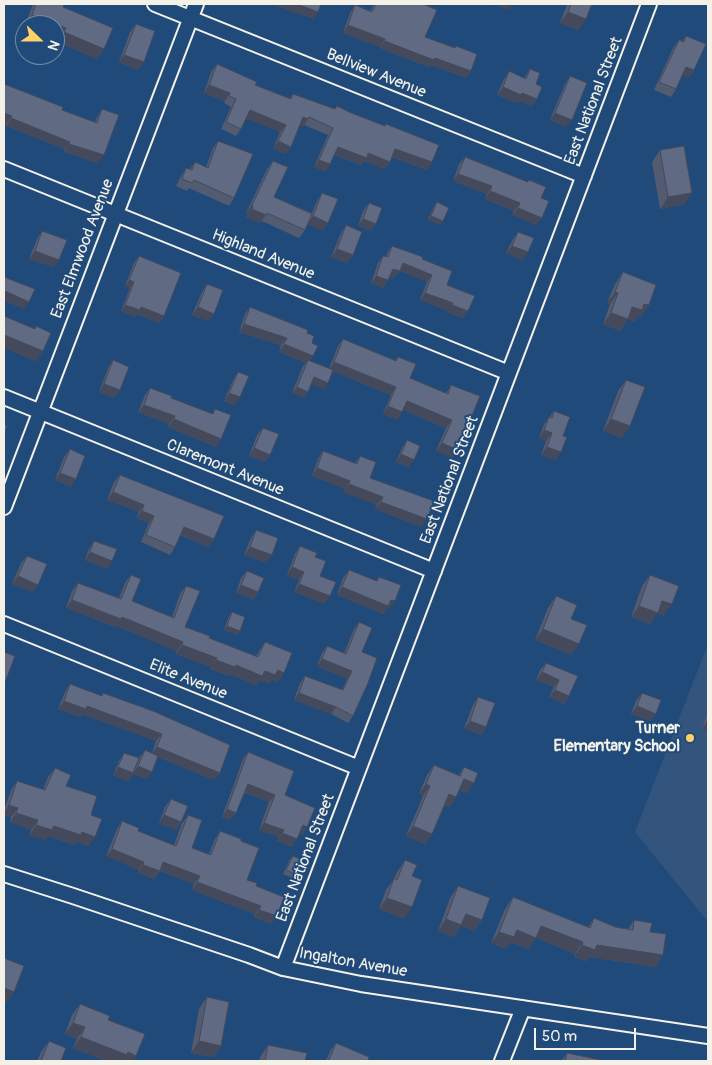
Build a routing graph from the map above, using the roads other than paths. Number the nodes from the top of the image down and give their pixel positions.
1 (156, 4) edge
2 (196, 4) edge
3 (650, 4) edge
4 (190, 18) junction
5 (4, 169) edge
6 (584, 176) junction
7 (115, 215) junction
8 (509, 373) junction
9 (4, 397) edge
10 (40, 412) junction
11 (4, 507) edge
12 (434, 571) junction
13 (4, 624) edge
14 (359, 768) junction
15 (4, 874) edge
16 (282, 968) junction
17 (523, 1008) junction
18 (708, 1036) edge
19 (502, 1061) edge

1 - 4 street, Bellview Avenue
2 - 4 street, East Elmwood Avenue
3 - 6 street, East National Street
4 - 6 street, Bellview Avenue
4 - 7 street, East Elmwood Avenue
5 - 7 street, Highland Avenue
6 - 8 street, East National Street
7 - 8 street, Highland Avenue
7 - 10 street, East Elmwood Avenue
8 - 12 street, East National Street
9 - 10 street, Claremont Avenue
10 - 11 street, East Elmwood Avenue
10 - 12 street, Claremont Avenue
12 - 14 street, East National Street
13 - 14 street, Elite Avenue
14 - 16 street, East National Street
15 - 16 street, Ingalton Avenue
16 - 17 street, Ingalton Avenue
17 - 18 street, Ingalton Avenue
17 - 19 street

